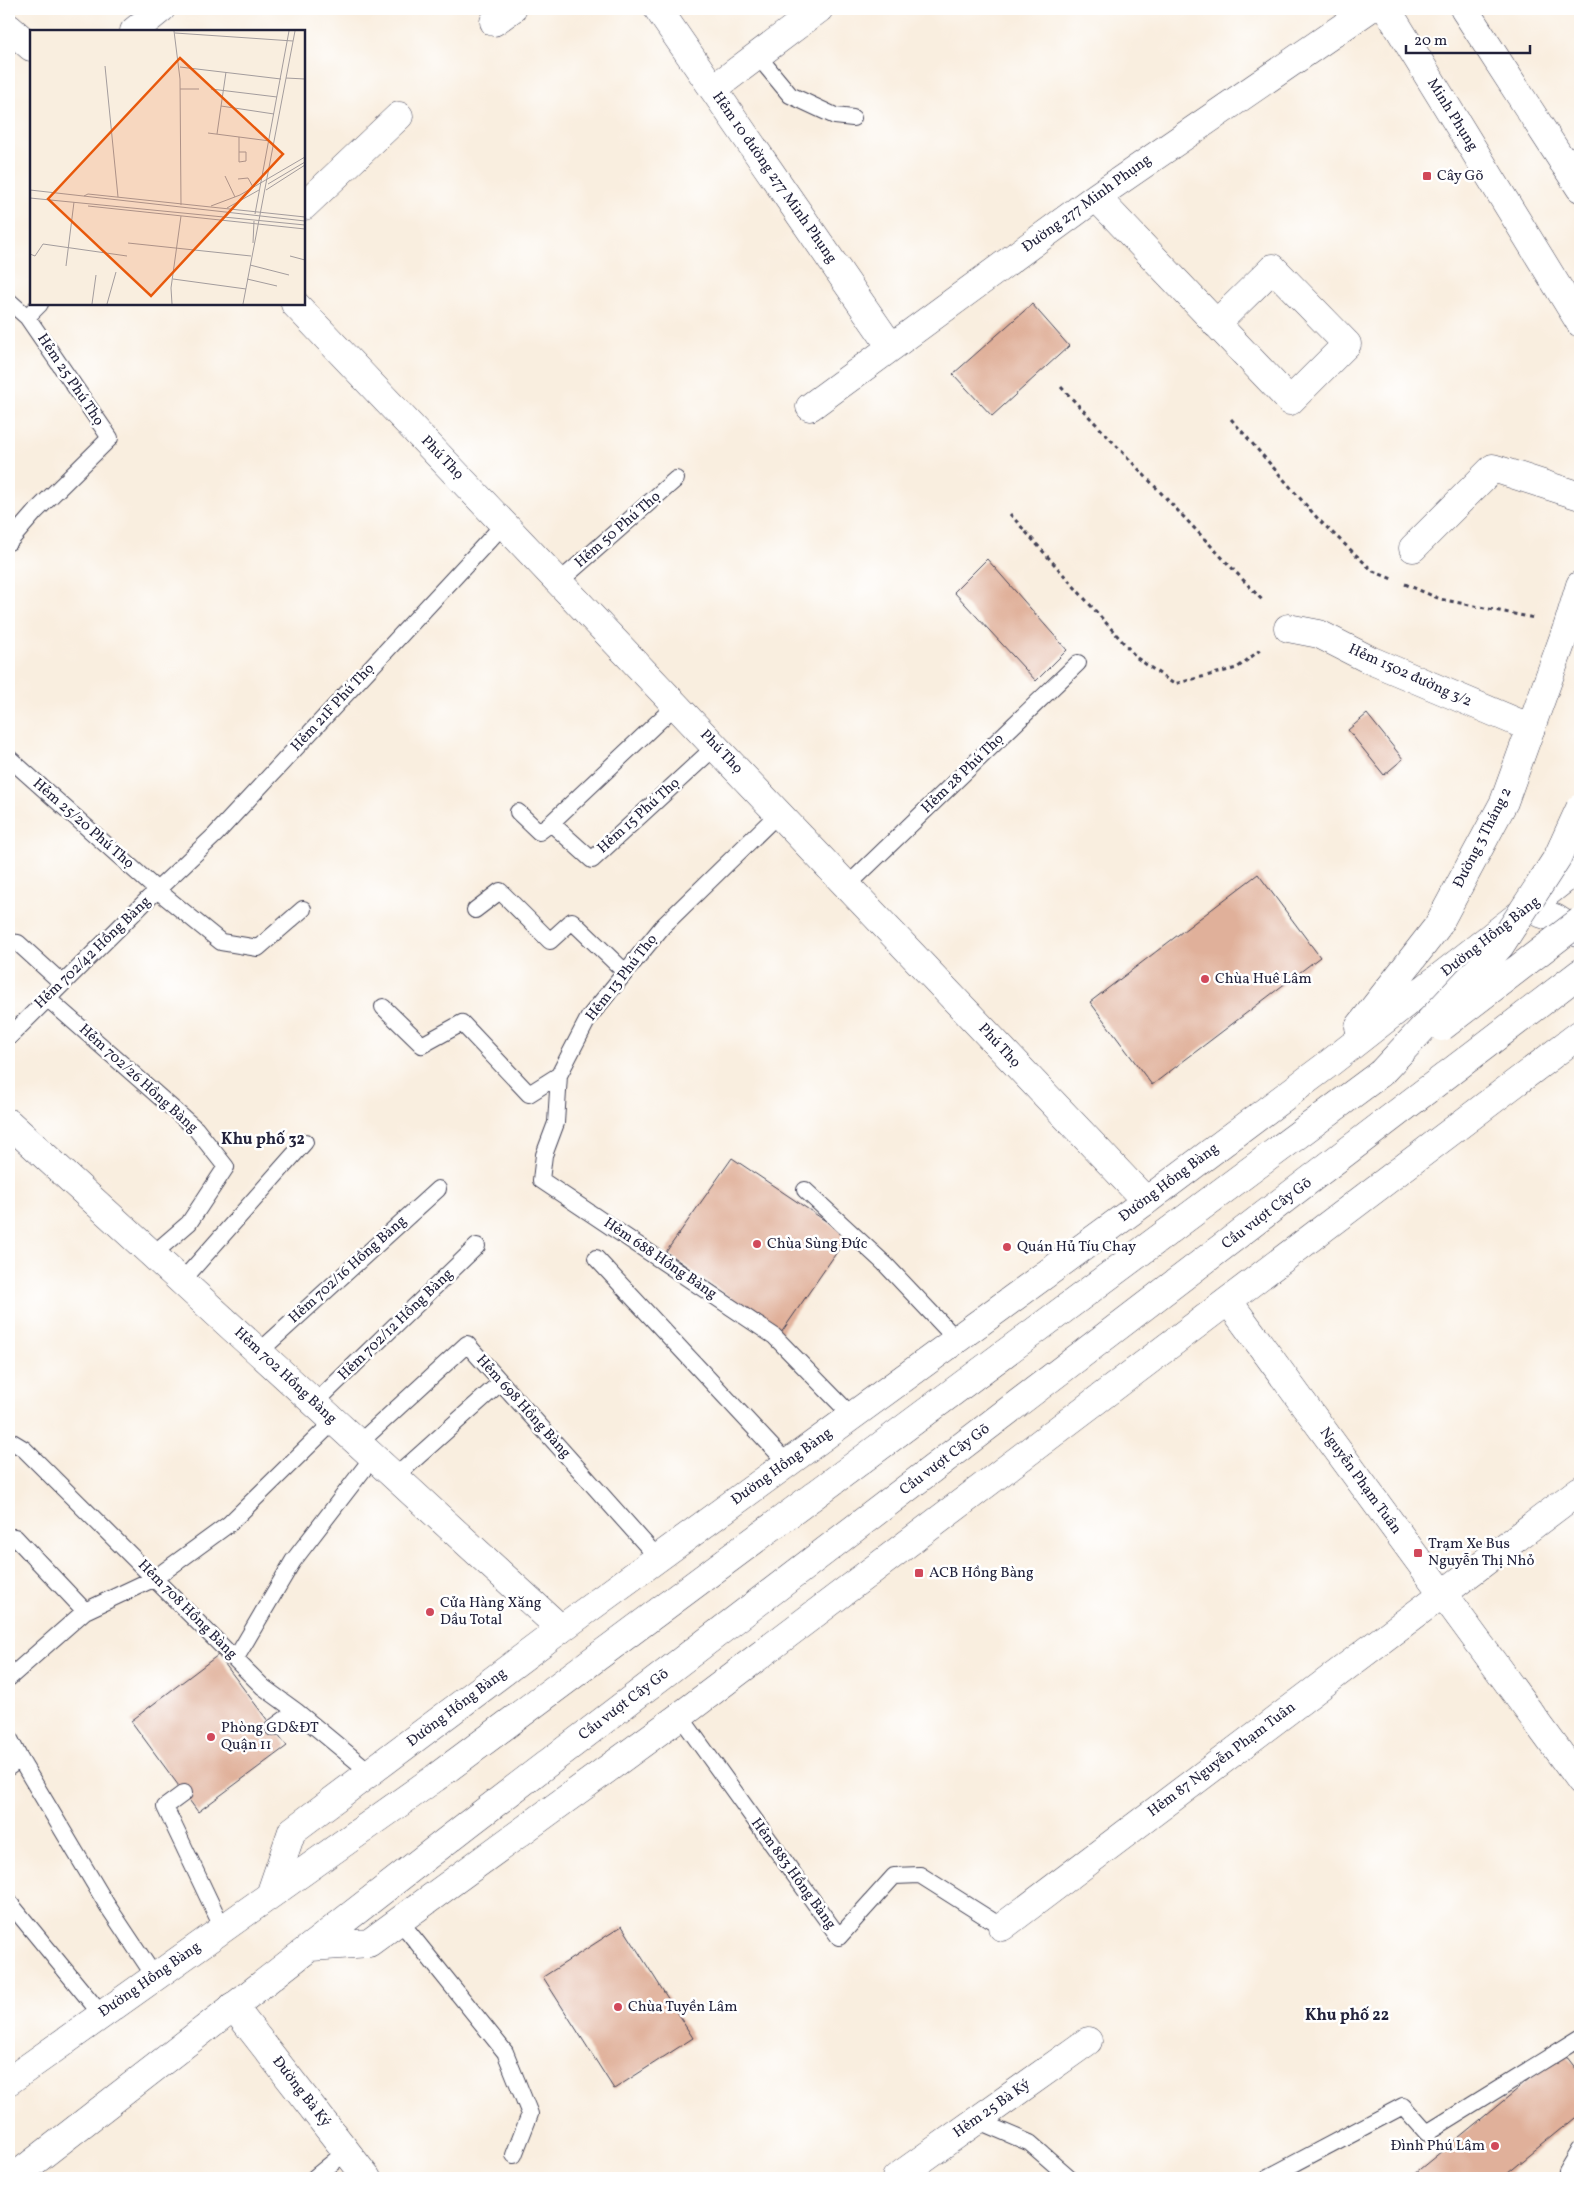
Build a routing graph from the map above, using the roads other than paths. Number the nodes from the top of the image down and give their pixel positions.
1 (161, 9) edge
2 (658, 9) edge
3 (819, 9) edge
4 (1369, 9) edge
5 (1387, 9) edge
6 (1464, 9) edge
7 (9, 28) edge
8 (135, 30) edge
9 (30, 46) edge
10 (757, 55) junction
11 (713, 89) junction
12 (399, 116) dead end
13 (853, 118) dead end
14 (1572, 162) edge
15 (1580, 188) edge
16 (1096, 196) junction
17 (305, 205) edge
18 (9, 301) edge
19 (39, 305) edge
20 (296, 305) edge
21 (28, 317) junction
22 (1580, 322) edge
23 (1216, 324) junction
24 (891, 347) junction
25 (810, 408) dead end
26 (676, 479) dead end
27 (1580, 496) edge
28 (504, 522) junction
29 (9, 542) edge
30 (1413, 548) dead end
31 (560, 581) junction
32 (1580, 585) edge
33 (1288, 628) road end
34 (1078, 663) dead end
35 (676, 705) junction
36 (1531, 728) junction
37 (716, 746) junction
38 (9, 758) edge
39 (1580, 808) edge
40 (518, 812) dead end
41 (779, 813) junction
42 (551, 823) junction
43 (1580, 867) edge
44 (848, 886) junction
45 (157, 890) junction
46 (303, 909) dead end
47 (1527, 909) junction
48 (475, 910) dead end
49 (1580, 921) edge
50 (1580, 934) edge
51 (9, 942) edge
52 (625, 972) junction
53 (1580, 973) edge
54 (62, 983) junction
55 (47, 998) junction
56 (383, 1007) dead end
57 (1580, 1034) edge
58 (9, 1037) edge
59 (1331, 1062) junction
60 (1381, 1073) junction
61 (559, 1075) junction
62 (9, 1123) edge
63 (305, 1142) dead end
64 (438, 1189) dead end
65 (805, 1190) dead end
66 (1146, 1201) junction
67 (477, 1246) dead end
68 (152, 1254) junction
69 (596, 1258) dead end
70 (182, 1281) junction
71 (1229, 1302) junction
72 (957, 1340) junction
73 (259, 1352) junction
74 (501, 1382) junction
75 (315, 1403) junction
76 (852, 1416) junction
77 (334, 1421) junction
78 (9, 1440) edge
79 (366, 1450) junction
80 (787, 1463) junction
81 (395, 1477) junction
82 (1580, 1490) edge
83 (15, 1537) dead end
84 (658, 1558) junction
85 (155, 1578) junction
86 (1441, 1594) junction
87 (85, 1611) junction
88 (561, 1629) junction
89 (236, 1658) junction
90 (9, 1678) edge
91 (296, 1711) junction
92 (680, 1716) junction
93 (273, 1728) dead end
94 (9, 1738) edge
95 (14, 1763) edge
96 (371, 1773) junction
97 (1580, 1781) edge
98 (184, 1793) dead end
99 (270, 1895) junction
100 (9, 1902) edge
101 (399, 1920) junction
102 (1002, 1927) joint
103 (222, 1929) junction
104 (311, 1946) junction
105 (155, 1977) junction
106 (233, 2006) junction
107 (101, 2014) junction
108 (1580, 2038) edge
109 (1088, 2041) dead end
110 (9, 2081) edge
111 (976, 2120) junction
112 (1580, 2150) edge
113 (347, 2151) junction
114 (514, 2155) dead end
115 (13, 2178) edge
116 (314, 2178) edge
117 (367, 2178) edge
118 (896, 2178) edge
119 (1070, 2178) edge
120 (1267, 2178) edge
121 (1566, 2178) edge

1 - 8 main road
2 - 11 main road, Hẻm 10 đường 277 Minh Phụng
3 - 10 main road
4 - 16 main road, Đường 277 Minh Phụng
5 - 22 main road, Minh Phụng
6 - 14 main road
7 - 9 main road
10 - 11 main road
10 - 13 lane
11 - 24 main road, Hẻm 10 đường 277 Minh Phụng
12 - 17 main road
14 - 15 main road
16 - 23 main road
16 - 24 main road, Đường 277 Minh Phụng
18 - 21 lane
19 - 21 lane, Hẻm 25 Phú Thọ
20 - 28 main road, Phú Thọ
21 - 29 lane, Hẻm 25 Phú Thọ
23 - 23 main road
24 - 25 main road, Đường 277 Minh Phụng
26 - 31 lane, Hẻm 50 Phú Thọ
27 - 30 main road
28 - 31 main road, Phú Thọ
28 - 45 lane, Hẻm 21F Phú Thọ
31 - 35 main road, Phú Thọ
32 - 36 main road, Đường 3 Tháng 2
33 - 36 main road, Hẻm 1502 đường 3/2
34 - 44 lane, Hẻm 28 Phú Thọ
35 - 37 main road, Phú Thọ
35 - 42 lane
36 - 59 main road, Đường 3 Tháng 2
37 - 41 main road, Phú Thọ
37 - 42 lane, Hẻm 15 Phú Thọ
38 - 45 lane, Hẻm 25/20 Phú Thọ
39 - 60 main road, bridge
40 - 42 lane
41 - 44 main road, Phú Thọ
41 - 52 lane, Hẻm 13 Phú Thọ
43 - 47 main road, Đường Hồng Bàng
44 - 66 main road, Phú Thọ
45 - 46 lane, Hẻm 702/42 Hồng Bàng
45 - 54 lane, Hẻm 702/42 Hồng Bàng
47 - 50 main road
47 - 59 main road, Đường Hồng Bàng
48 - 52 lane
49 - 60 main road, bridge
51 - 54 lane
52 - 61 lane, Hẻm 13 Phú Thọ
53 - 104 main road, Cầu vượt Cây Gõ
54 - 55 lane, Hẻm 702/42 Hồng Bàng
55 - 58 lane, Hẻm 702/42 Hồng Bàng
55 - 68 lane, Hẻm 702/26 Hồng Bàng
56 - 61 lane
57 - 71 main road
59 - 66 main road, Đường Hồng Bàng
60 - 99 main road
61 - 76 lane, Hẻm 688 Hồng Bàng
62 - 68 main road, Hẻm 702 Hồng Bàng
63 - 70 lane
64 - 73 lane, Hẻm 702/16 Hồng Bàng
65 - 72 lane
66 - 72 main road, Đường Hồng Bàng
67 - 75 lane, Hẻm 702/12 Hồng Bàng
68 - 70 main road, Hẻm 702 Hồng Bàng
69 - 80 lane
70 - 73 main road, Hẻm 702 Hồng Bàng
71 - 86 main road, Nguyễn Phạm Tuân
71 - 92 main road
72 - 76 main road, Đường Hồng Bàng
73 - 75 main road, Hẻm 702 Hồng Bàng
74 - 79 lane, Hẻm 698 Hồng Bàng
74 - 81 lane
74 - 84 lane, Hẻm 698 Hồng Bàng
75 - 77 main road, Hẻm 702 Hồng Bàng
76 - 80 main road, Đường Hồng Bàng
77 - 79 main road, Hẻm 702 Hồng Bàng
77 - 85 lane
78 - 85 lane, Hẻm 708 Hồng Bàng
79 - 81 main road, Hẻm 702 Hồng Bàng
79 - 89 lane
80 - 84 main road, Đường Hồng Bàng
81 - 88 main road, Hẻm 702 Hồng Bàng
82 - 86 main road, Hẻm 87 Nguyễn Phạm Tuân
83 - 87 lane
84 - 88 main road, Đường Hồng Bàng
85 - 87 lane
85 - 89 lane, Hẻm 708 Hồng Bàng
86 - 97 main road, Nguyễn Phạm Tuân
86 - 102 main road, Hẻm 87 Nguyễn Phạm Tuân
87 - 90 lane
88 - 96 main road, Đường Hồng Bàng
89 - 91 lane, Hẻm 708 Hồng Bàng
91 - 93 lane
91 - 96 lane, Hẻm 708 Hồng Bàng
92 - 101 main road
92 - 102 lane, Hẻm 883 Hồng Bàng
94 - 95 lane
95 - 105 lane
96 - 99 main road, Đường Hồng Bàng
98 - 103 lane
99 - 103 main road, Đường Hồng Bàng
100 - 107 lane
101 - 104 main road
101 - 114 lane
103 - 105 main road, Đường Hồng Bàng
104 - 106 main road
105 - 107 main road, Đường Hồng Bàng
106 - 113 main road, Đường Bà Ký
106 - 115 main road
107 - 110 main road, Đường Hồng Bàng
108 - 120 lane
109 - 111 main road, Hẻm 25 Bà Ký
111 - 118 main road, Hẻm 25 Bà Ký
111 - 119 lane
112 - 121 lane
113 - 116 lane
113 - 117 main road, Đường Bà Ký

